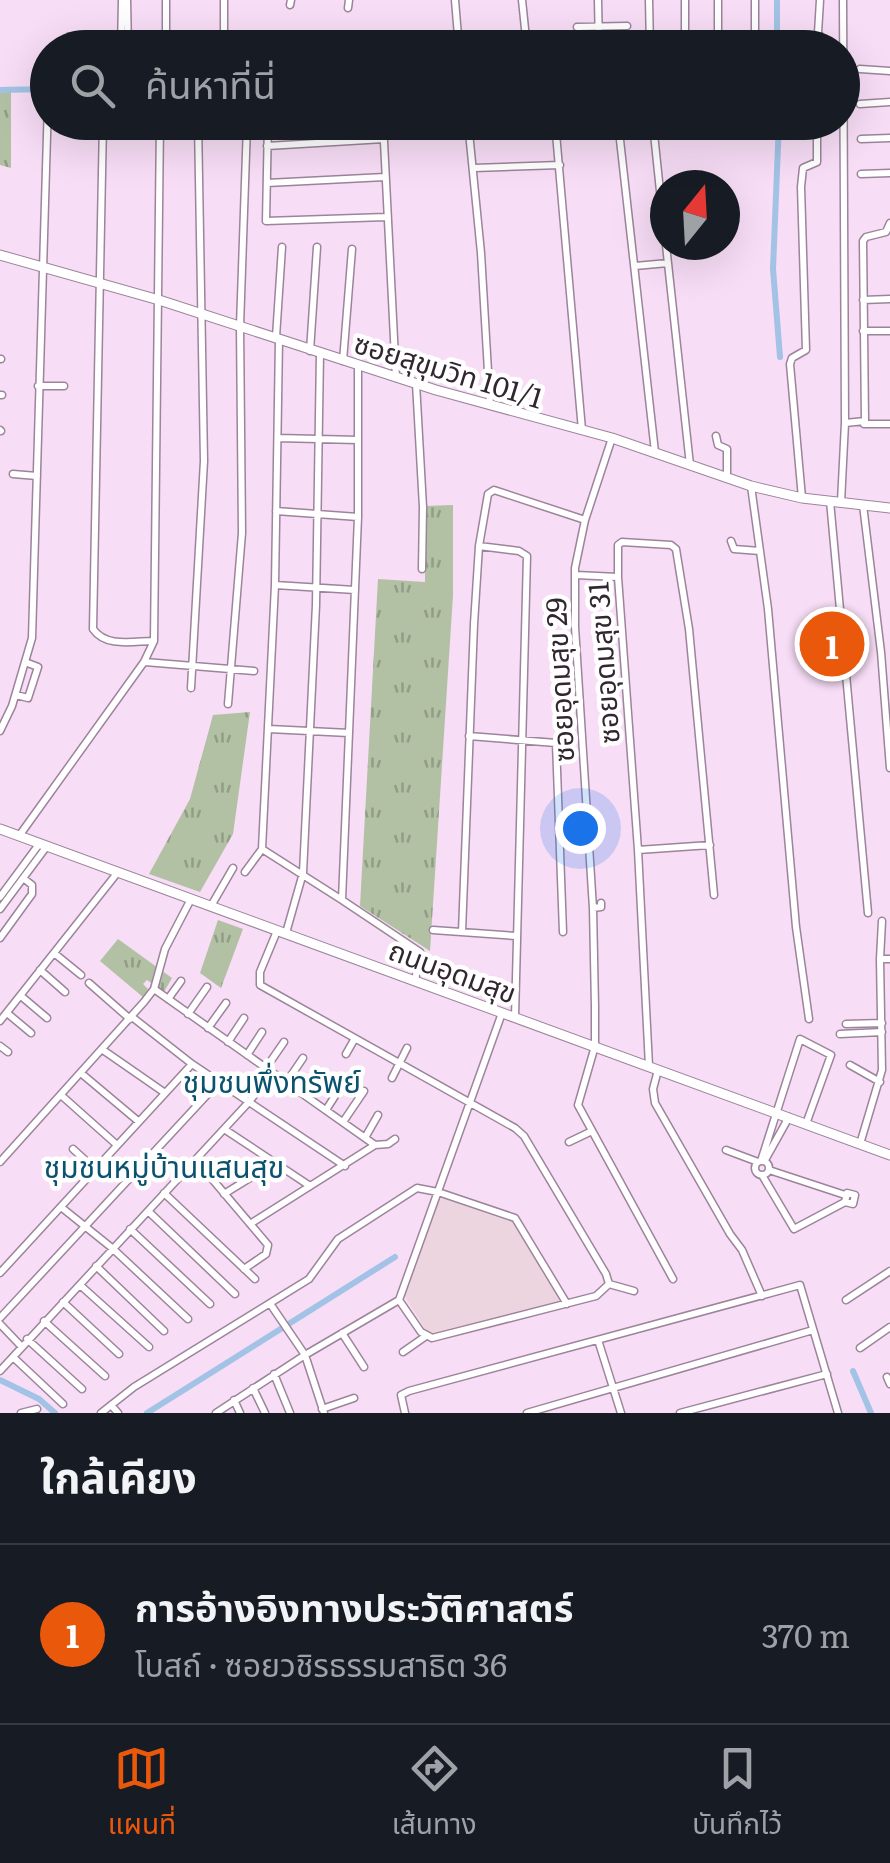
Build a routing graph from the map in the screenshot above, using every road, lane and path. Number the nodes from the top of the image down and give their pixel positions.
1 (124, 0) edge
2 (166, 0) edge
3 (224, 0) edge
4 (455, 0) edge
5 (522, 0) edge
6 (598, 0) edge
7 (649, 0) edge
8 (685, 0) edge
9 (718, 0) edge
10 (756, 0) edge
11 (820, 0) edge
12 (842, 0) edge
13 (627, 26) dead end
14 (577, 27) dead end
15 (598, 27) junction
16 (125, 30) edge
17 (166, 30) edge
18 (224, 30) edge
19 (458, 30) edge
20 (525, 30) edge
21 (598, 30) edge
22 (650, 30) edge
23 (685, 30) edge
24 (718, 30) edge
25 (755, 30) edge
26 (818, 30) edge
27 (842, 30) edge
28 (860, 69) dead end
29 (890, 71) edge
30 (890, 102) edge
31 (860, 104) dead end
32 (890, 138) edge
33 (861, 139) dead end
34 (45, 140) edge
35 (103, 140) edge
36 (160, 140) edge
37 (198, 140) edge
38 (246, 140) edge
39 (267, 140) edge
40 (367, 140) edge
41 (384, 140) edge
42 (470, 140) edge
43 (557, 140) edge
44 (620, 140) edge
45 (655, 140) edge
46 (818, 140) edge
47 (843, 140) edge
48 (267, 146) junction
49 (560, 165) junction
50 (474, 168) junction
51 (658, 170) edge
52 (890, 173) edge
53 (861, 174) dead end
54 (385, 177) junction
55 (266, 184) junction
56 (386, 217) junction
57 (890, 224) edge
58 (317, 247) dead end
59 (282, 248) dead end
60 (352, 249) dead end
61 (0, 255) edge
62 (668, 260) edge
63 (668, 263) junction
64 (635, 266) junction
65 (44, 268) junction
66 (100, 282) junction
67 (890, 299) edge
68 (158, 300) junction
69 (863, 300) junction
70 (203, 314) junction
71 (240, 326) junction
72 (863, 331) junction
73 (890, 331) edge
74 (277, 339) junction
75 (315, 352) junction
76 (342, 361) junction
77 (358, 366) junction
78 (396, 378) junction
79 (416, 383) junction
80 (38, 386) junction
81 (64, 386) dead end
82 (490, 405) junction
83 (845, 423) junction
84 (864, 424) junction
85 (890, 424) edge
86 (582, 432) junction
87 (716, 436) dead end
88 (278, 438) junction
89 (612, 438) junction
90 (318, 439) junction
91 (358, 440) junction
92 (655, 453) junction
93 (690, 465) junction
94 (14, 474) dead end
95 (37, 476) junction
96 (727, 478) junction
97 (751, 486) junction
98 (802, 498) junction
99 (836, 502) junction
100 (863, 504) junction
101 (890, 508) edge
102 (276, 511) junction
103 (318, 512) junction
104 (358, 517) junction
105 (585, 520) junction
106 (731, 541) dead end
107 (479, 546) junction
108 (760, 551) junction
109 (422, 570) dead end
110 (576, 575) junction
111 (618, 577) junction
112 (275, 586) junction
113 (316, 586) junction
114 (355, 590) junction
115 (154, 641) junction
116 (26, 662) junction
117 (144, 662) junction
118 (193, 665) junction
119 (231, 670) junction
120 (254, 671) dead end
121 (191, 688) dead end
122 (16, 695) junction
123 (228, 704) dead end
124 (269, 729) junction
125 (310, 729) junction
126 (0, 731) edge
127 (349, 733) junction
128 (470, 736) junction
129 (522, 739) junction
130 (890, 768) edge
131 (0, 829) edge
132 (20, 836) junction
133 (44, 845) junction
134 (710, 845) junction
135 (262, 849) junction
136 (638, 850) junction
137 (233, 868) dead end
138 (118, 872) junction
139 (245, 872) dead end
140 (303, 873) junction
141 (22, 875) junction
142 (714, 895) dead end
143 (0, 897) edge
144 (191, 898) junction
145 (342, 900) junction
146 (211, 906) junction
147 (0, 910) edge
148 (868, 914) dead end
149 (882, 921) dead end
150 (433, 930) dead end
151 (281, 932) junction
152 (462, 932) junction
153 (563, 932) dead end
154 (516, 936) junction
155 (0, 938) edge
156 (54, 953) junction
157 (880, 959) junction
158 (890, 959) edge
159 (40, 970) junction
160 (81, 975) dead end
161 (181, 981) dead end
162 (415, 981) junction
163 (89, 983) dead end
164 (207, 987) dead end
165 (154, 989) junction
166 (66, 992) dead end
167 (21, 996) junction
168 (168, 998) junction
169 (226, 1003) dead end
170 (502, 1012) junction
171 (7, 1013) junction
172 (188, 1014) junction
173 (515, 1016) junction
174 (48, 1018) dead end
175 (131, 1018) junction
176 (244, 1018) dead end
177 (809, 1020) dead end
178 (0, 1022) edge
179 (846, 1024) dead end
180 (882, 1027) junction
181 (208, 1028) junction
182 (262, 1032) dead end
183 (31, 1034) dead end
184 (840, 1034) dead end
185 (354, 1040) junction
186 (228, 1042) junction
187 (284, 1042) dead end
188 (0, 1046) edge
189 (594, 1046) junction
190 (407, 1048) dead end
191 (103, 1050) junction
192 (8, 1052) dead end
193 (346, 1054) dead end
194 (247, 1055) junction
195 (303, 1058) dead end
196 (192, 1064) junction
197 (400, 1064) junction
198 (850, 1065) dead end
199 (654, 1067) junction
200 (886, 1068) edge
201 (269, 1071) junction
202 (82, 1074) junction
203 (320, 1077) dead end
204 (392, 1078) dead end
205 (218, 1082) junction
206 (880, 1082) junction
207 (286, 1083) junction
208 (342, 1085) dead end
209 (364, 1090) dead end
210 (166, 1093) junction
211 (62, 1096) junction
212 (304, 1096) junction
213 (248, 1103) junction
214 (472, 1103) junction
215 (326, 1110) junction
216 (776, 1112) junction
217 (378, 1115) dead end
218 (789, 1117) junction
219 (138, 1121) junction
220 (343, 1122) junction
221 (806, 1124) junction
222 (224, 1129) junction
223 (592, 1131) junction
224 (395, 1139) dead end
225 (371, 1141) junction
226 (570, 1142) dead end
227 (860, 1144) junction
228 (116, 1145) junction
229 (73, 1149) dead end
230 (726, 1150) dead end
231 (890, 1155) edge
232 (196, 1160) junction
233 (0, 1162) edge
234 (274, 1162) junction
235 (761, 1162) junction
236 (345, 1166) junction
237 (95, 1169) junction
238 (766, 1172) junction
239 (310, 1186) junction
240 (438, 1192) junction
241 (164, 1193) junction
242 (224, 1194) junction
243 (61, 1208) junction
244 (148, 1211) junction
245 (250, 1224) junction
246 (85, 1228) junction
247 (130, 1229) junction
248 (112, 1248) junction
249 (96, 1266) junction
250 (244, 1269) junction
251 (890, 1271) edge
252 (0, 1273) edge
253 (672, 1278) dead end
254 (255, 1279) dead end
255 (608, 1284) junction
256 (80, 1285) junction
257 (634, 1292) dead end
258 (235, 1294) dead end
259 (762, 1296) junction
260 (399, 1300) junction
261 (846, 1300) dead end
262 (63, 1302) junction
263 (210, 1304) dead end
264 (567, 1304) junction
265 (271, 1305) junction
266 (188, 1319) dead end
267 (0, 1321) edge
268 (44, 1322) junction
269 (890, 1327) edge
270 (164, 1330) dead end
271 (814, 1330) junction
272 (342, 1333) junction
273 (426, 1336) junction
274 (598, 1340) junction
275 (24, 1342) junction
276 (149, 1347) dead end
277 (860, 1348) dead end
278 (403, 1352) dead end
279 (119, 1354) dead end
280 (304, 1355) junction
281 (13, 1357) junction
282 (364, 1367) dead end
283 (0, 1370) edge
284 (274, 1374) junction
285 (827, 1374) junction
286 (106, 1376) dead end
287 (254, 1388) junction
288 (82, 1390) dead end
289 (613, 1390) junction
290 (354, 1398) dead end
291 (234, 1400) junction
292 (63, 1404) dead end
293 (112, 1405) junction
294 (37, 1409) dead end
295 (323, 1411) edge
296 (21, 1413) edge
297 (101, 1413) edge
298 (118, 1413) edge
299 (216, 1413) edge
300 (240, 1413) edge
301 (265, 1413) edge
302 (290, 1413) edge
303 (405, 1413) edge
304 (527, 1413) edge
305 (621, 1413) edge
306 (680, 1413) edge
307 (838, 1413) edge

1 - 16 street
2 - 17 street
3 - 18 street
4 - 19 street
5 - 20 street
6 - 15 street
7 - 22 street
8 - 23 street
9 - 24 street
10 - 25 street
11 - 26 street
12 - 27 street
13 - 15 street
14 - 15 street
15 - 21 street
28 - 29 street
30 - 31 street
32 - 33 street
34 - 65 street
35 - 66 street
36 - 68 street
37 - 70 street
38 - 71 street
39 - 48 street
40 - 48 street
41 - 54 street
42 - 50 street
43 - 49 street
44 - 64 street
45 - 51 street
46 - 98 street
47 - 83 street
48 - 55 street
49 - 50 street
49 - 86 street
50 - 82 street
52 - 53 street
54 - 55 street
54 - 56 street
55 - 56 street
56 - 78 street
57 - 69 street
58 - 75 street
59 - 74 street
60 - 76 street
61 - 65 main road, ซอยสุขุมวิท 101/1
62 - 63 street
63 - 64 street
63 - 93 street
64 - 92 street
65 - 66 main road, ซอยสุขุมวิท 101/1
65 - 80 street
66 - 68 main road, ซอยสุขุมวิท 101/1
66 - 115 street
67 - 69 street
68 - 70 main road, ซอยสุขุมวิท 101/1
68 - 115 street
69 - 72 street
70 - 71 main road, ซอยสุขุมวิท 101/1
70 - 118 street
71 - 74 main road, ซอยสุขุมวิท 101/1
71 - 119 street
72 - 73 street
72 - 84 street
74 - 75 main road, ซอยสุขุมวิท 101/1
74 - 88 street
75 - 76 main road, ซอยสุขุมวิท 101/1
75 - 90 street
76 - 77 main road, ซอยสุขุมวิท 101/1
77 - 78 main road, ซอยสุขุมวิท 101/1
77 - 91 street
78 - 79 main road, ซอยสุขุมวิท 101/1
79 - 82 main road, ซอยสุขุมวิท 101/1
79 - 109 street
80 - 81 street
80 - 95 street
82 - 86 main road, ซอยสุขุมวิท 101/1
83 - 84 street
83 - 99 street
84 - 85 street
86 - 89 main road, ซอยสุขุมวิท 101/1
87 - 96 street
88 - 90 street
88 - 102 street
89 - 92 main road, ซอยสุขุมวิท 101/1
89 - 105 street, ซอยอุดมสุข 29
90 - 91 street
90 - 103 street
91 - 104 street
92 - 93 main road, ซอยสุขุมวิท 101/1
93 - 96 main road, ซอยสุขุมวิท 101/1
94 - 95 street
95 - 116 street
96 - 97 main road, ซอยสุขุมวิท 101/1
97 - 98 main road, ซอยสุขุมวิท 101/1
97 - 108 street
98 - 99 main road, ซอยสุขุมวิท 101/1
99 - 100 main road, ซอยสุขุมวิท 101/1
99 - 148 street
100 - 101 main road, ซอยสุขุมวิท 101/1
100 - 130 street
102 - 103 street
102 - 112 street
103 - 104 street
103 - 113 street
104 - 114 street
105 - 107 street
105 - 110 street, ซอยอุดมสุข 29
106 - 108 street
107 - 128 street
107 - 129 street
108 - 177 street
110 - 111 street
110 - 189 street, ซอยอุดมสุข 29
111 - 134 street, ซอยอุดมสุข 31
111 - 136 street, ซอยอุดมสุข 31
112 - 113 street
112 - 124 street
113 - 114 street
113 - 125 street
114 - 127 street
115 - 117 street
116 - 122 street
116 - 122 street
117 - 118 street
117 - 132 street
118 - 119 street
118 - 121 street
119 - 120 street
119 - 123 street
122 - 126 street
124 - 125 street
124 - 135 street
125 - 127 street
125 - 140 street
127 - 145 street
128 - 129 street
128 - 152 street
129 - 153 street
129 - 154 street
131 - 132 main road, ถนนอุดมสุข
132 - 133 main road, ถนนอุดมสุข
133 - 138 main road, ถนนอุดมสุข
133 - 141 street
134 - 136 street
134 - 142 street, ซอยอุดมสุข 31
135 - 139 street
135 - 140 street
136 - 199 street, ซอยอุดมสุข 31
137 - 146 street
138 - 144 main road, ถนนอุดมสุข
138 - 156 street
140 - 145 street
140 - 151 street
141 - 143 street
141 - 147 street
141 - 155 street
144 - 146 main road, ถนนอุดมสุข
144 - 165 street
145 - 162 street
146 - 151 main road, ถนนอุดมสุข
149 - 157 street
150 - 152 street
151 - 162 main road, ถนนอุดมสุข
151 - 185 street
152 - 154 street
154 - 173 street
156 - 159 street
156 - 160 street
157 - 158 street
157 - 180 street
159 - 166 street
159 - 167 street
161 - 168 street
162 - 170 main road, ถนนอุดมสุข
163 - 175 street
164 - 172 street
165 - 168 street
165 - 175 street
167 - 171 street
167 - 174 street
168 - 172 street
169 - 181 street
170 - 173 main road, ถนนอุดมสุข
170 - 214 street
171 - 178 street
171 - 183 street
172 - 181 street
173 - 189 main road, ถนนอุดมสุข
175 - 191 street
175 - 196 street
176 - 186 street
179 - 180 street
180 - 184 street
180 - 200 street
181 - 186 street
182 - 194 street
185 - 193 street
185 - 197 street
186 - 194 street
187 - 201 street
188 - 192 street
189 - 199 main road, ถนนอุดมสุข
189 - 223 street, ซอยอุดมสุข 29
190 - 197 street
191 - 202 street
191 - 210 street
194 - 201 street
195 - 207 street
196 - 205 street
196 - 210 street
197 - 204 street
197 - 214 street
198 - 206 street
199 - 216 main road, ถนนอุดมสุข
199 - 259 street, ซอยอุดมสุข 31
200 - 206 street
201 - 207 street
201 - 213 street
202 - 211 street
202 - 219 street
203 - 212 street
205 - 213 street
205 - 246 street
206 - 227 street
207 - 212 street
208 - 215 street
209 - 220 street
210 - 219 street
211 - 228 street
211 - 233 street
212 - 215 street
213 - 222 street
213 - 236 street
214 - 240 street
214 - 255 street
215 - 220 street
216 - 218 main road, ถนนอุดมสุข
216 - 221 street
216 - 235 street
217 - 225 street
218 - 221 main road, ถนนอุดมสุข
218 - 235 street
219 - 228 street
220 - 225 street
221 - 227 main road, ถนนอุดมสุข
222 - 232 street
222 - 234 street
223 - 226 street
223 - 253 street, ซอยอุดมสุข 29
224 - 225 street
225 - 236 street
227 - 231 main road, ถนนอุดมสุข
228 - 237 street
229 - 237 street
230 - 235 street
232 - 241 street
232 - 242 street
234 - 239 street
234 - 242 street
235 - 238 street
236 - 239 street
237 - 243 street
238 - 238 street
239 - 245 street
240 - 260 street
240 - 264 street
240 - 265 street
241 - 244 street
241 - 250 street
242 - 245 street
243 - 246 street
243 - 252 street
244 - 247 street
244 - 258 street
245 - 250 street
246 - 248 street
246 - 267 street
247 - 248 street
247 - 263 street
248 - 249 street
248 - 266 street
249 - 256 street
249 - 270 street
250 - 254 street
251 - 261 street
255 - 257 street
255 - 264 street
256 - 262 street
256 - 276 street
259 - 271 street
259 - 274 street
260 - 272 street
260 - 273 street
262 - 268 street
262 - 279 street
264 - 273 street
265 - 280 street
265 - 293 street
267 - 275 street
268 - 275 street
268 - 286 street
269 - 277 street
271 - 285 street
271 - 289 street
272 - 280 street
272 - 282 street
273 - 278 street
274 - 289 street
274 - 303 street
275 - 281 street
275 - 288 street
280 - 284 street
280 - 295 street
281 - 283 street
281 - 292 street
284 - 287 street
284 - 302 street
285 - 306 street
285 - 307 street
287 - 291 street
287 - 301 street
289 - 304 street
289 - 305 street
290 - 295 street
291 - 299 street
291 - 300 street
293 - 297 street
293 - 298 street
294 - 296 street

